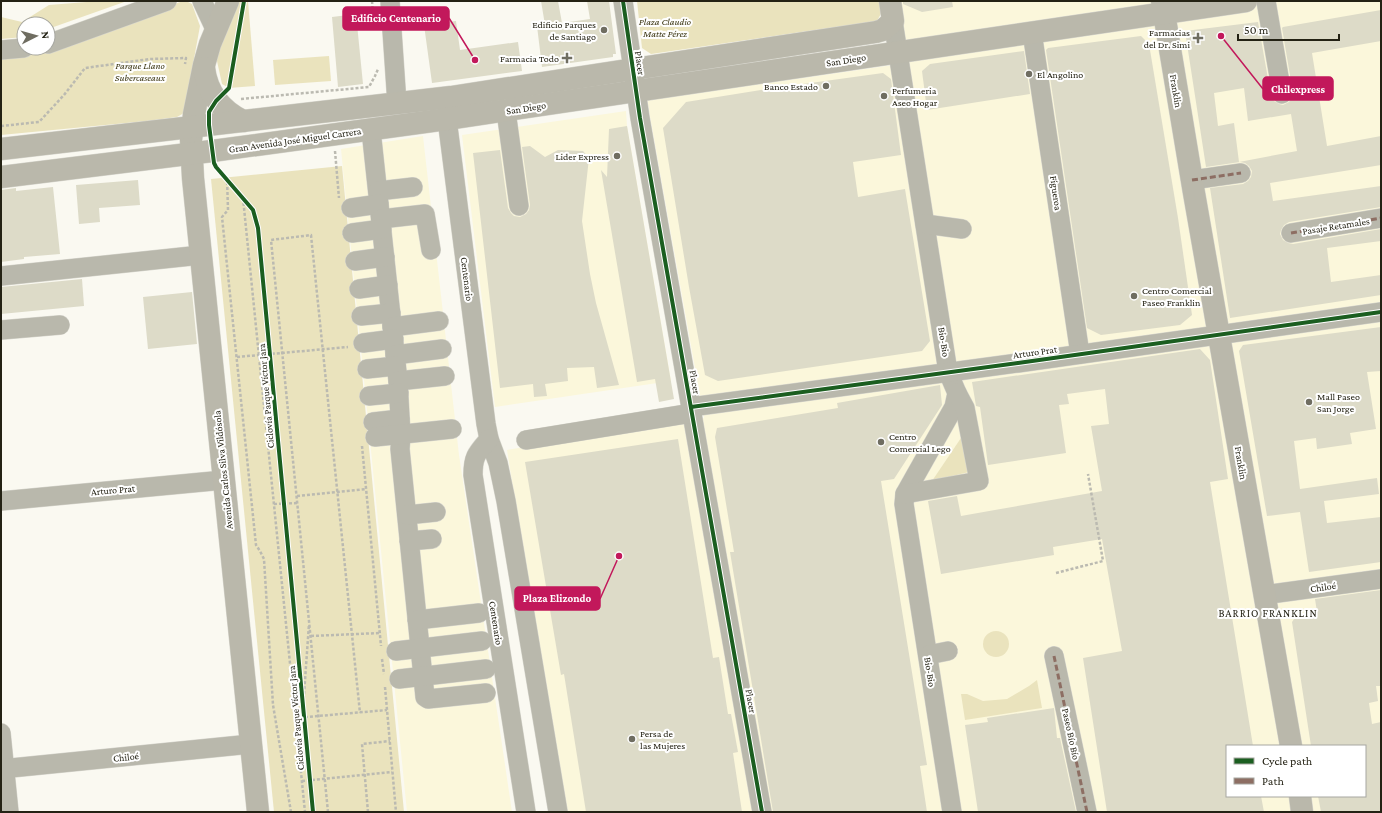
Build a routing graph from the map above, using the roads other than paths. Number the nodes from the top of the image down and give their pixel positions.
1 (167, 1) edge
2 (202, 1) edge
3 (228, 1) edge
4 (390, 1) edge
5 (623, 1) edge
6 (1246, 1) edge
7 (1266, 1) edge
8 (1163, 7) edge
9 (892, 11) edge
10 (215, 29) junction
11 (1032, 32) junction
12 (56, 41) edge
13 (16, 49) edge
14 (1, 50) edge
15 (898, 52) junction
16 (194, 65) junction
17 (632, 69) junction
18 (636, 91) junction
19 (1282, 94) dead end
20 (397, 104) junction
21 (506, 111) junction
22 (446, 119) junction
23 (243, 121) junction
24 (192, 127) junction
25 (371, 130) junction
26 (1, 149) edge
27 (202, 152) junction
28 (1241, 173) dead end
29 (1, 177) edge
30 (1192, 180) junction
31 (413, 187) dead end
32 (345, 206) road end
33 (518, 206) dead end
34 (380, 211) junction
35 (1381, 218) edge
36 (925, 224) junction
37 (962, 229) dead end
38 (352, 233) dead end
39 (1291, 233) dead end
40 (431, 250) dead end
41 (201, 255) junction
42 (385, 258) junction
43 (355, 261) dead end
44 (1, 276) edge
45 (388, 285) junction
46 (359, 289) dead end
47 (1381, 312) edge
48 (361, 316) dead end
49 (439, 321) dead end
50 (60, 325) dead end
51 (1, 330) edge
52 (1219, 335) junction
53 (358, 345) road end
54 (442, 349) dead end
55 (395, 353) junction
56 (1080, 354) junction
57 (367, 369) dead end
58 (948, 372) junction
59 (445, 376) dead end
60 (957, 393) junction
61 (369, 396) dead end
62 (692, 410) junction
63 (401, 426) junction
64 (452, 429) dead end
65 (370, 434) road end
66 (489, 439) junction
67 (526, 440) dead end
68 (224, 480) junction
69 (905, 494) junction
70 (1, 501) edge
71 (436, 512) dead end
72 (407, 515) junction
73 (432, 539) dead end
74 (409, 541) junction
75 (1381, 579) edge
76 (1264, 596) junction
77 (478, 613) dead end
78 (417, 620) junction
79 (482, 641) dead end
80 (420, 648) junction
81 (386, 652) road end
82 (948, 652) dead end
83 (928, 655) junction
84 (1054, 656) dead end
85 (486, 669) dead end
86 (422, 677) junction
87 (399, 679) dead end
88 (486, 693) dead end
89 (1, 733) edge
90 (251, 744) junction
91 (1291, 745) edge
92 (3, 769) edge
93 (1300, 797) edge
94 (9, 812) edge
95 (258, 812) edge
96 (526, 812) edge
97 (558, 812) edge
98 (762, 812) edge
99 (952, 812) edge
100 (1087, 812) edge
101 (1302, 812) edge

1 - 12 street
2 - 10 street
3 - 10 main road, Avenida Carlos Silva Vildósola
4 - 20 street
5 - 17 street, Placer
6 - 8 main road, San Diego
7 - 19 street
8 - 11 main road, San Diego
8 - 30 main road, Franklin
9 - 15 street, Bio-Bio
9 - 17 main road
10 - 16 main road, Avenida Carlos Silva Vildósola
11 - 15 main road, San Diego
11 - 56 street, Figueroa
13 - 14 street
15 - 18 main road, San Diego
15 - 36 street, Bio-Bio
16 - 23 main road
16 - 24 main road, Avenida Carlos Silva Vildósola
17 - 18 street, Placer
17 - 20 main road
18 - 21 main road, San Diego
18 - 62 street, Placer
20 - 23 main road
21 - 22 main road, San Diego
21 - 33 street
22 - 25 main road, Gran Avenida José Miguel Carrera
22 - 66 street, Centenario
23 - 24 main road
24 - 26 main road
24 - 27 main road, Avenida Carlos Silva Vildósola
25 - 27 main road, Gran Avenida José Miguel Carrera
25 - 34 street
27 - 29 main road, Gran Avenida José Miguel Carrera
27 - 41 main road, Avenida Carlos Silva Vildósola
28 - 30 street
30 - 52 main road, Franklin
31 - 34 street
32 - 34 street
34 - 38 street
34 - 40 street
34 - 42 street
35 - 39 street, Pasaje Retamales
36 - 37 street
36 - 58 street, Bio-Bio
41 - 44 street
41 - 68 main road, Avenida Carlos Silva Vildósola
42 - 43 street
42 - 45 street
45 - 46 street
45 - 55 street
47 - 52 street, Arturo Prat
48 - 55 street
49 - 55 street
50 - 51 street
52 - 56 street, Arturo Prat
52 - 76 main road, Franklin
53 - 55 street
54 - 55 street
55 - 57 street
55 - 59 street
55 - 61 street
55 - 63 street
56 - 58 street, Arturo Prat
58 - 60 street, Bio-Bio
58 - 62 street, Arturo Prat
60 - 69 street
60 - 69 street, Bio-Bio
62 - 67 street, Arturo Prat
62 - 98 street, Placer
63 - 64 street
63 - 65 street
63 - 72 street
66 - 96 street, Centenario
66 - 97 street, Centenario
68 - 70 street, Arturo Prat
68 - 90 main road, Avenida Carlos Silva Vildósola
69 - 83 street, Bio-Bio
71 - 72 street
72 - 74 street
73 - 74 street
74 - 78 street
75 - 76 street, Chiloé
76 - 91 main road, Franklin
77 - 78 street
78 - 80 street
79 - 80 street
80 - 81 street
80 - 86 street
82 - 83 street
83 - 99 street, Bio-Bio
84 - 100 street, Paseo Bío Bío
85 - 86 street
86 - 87 street
86 - 88 street
89 - 92 street
90 - 92 street, Chiloé
90 - 95 main road, Avenida Carlos Silva Vildósola
92 - 94 street
93 - 101 main road

